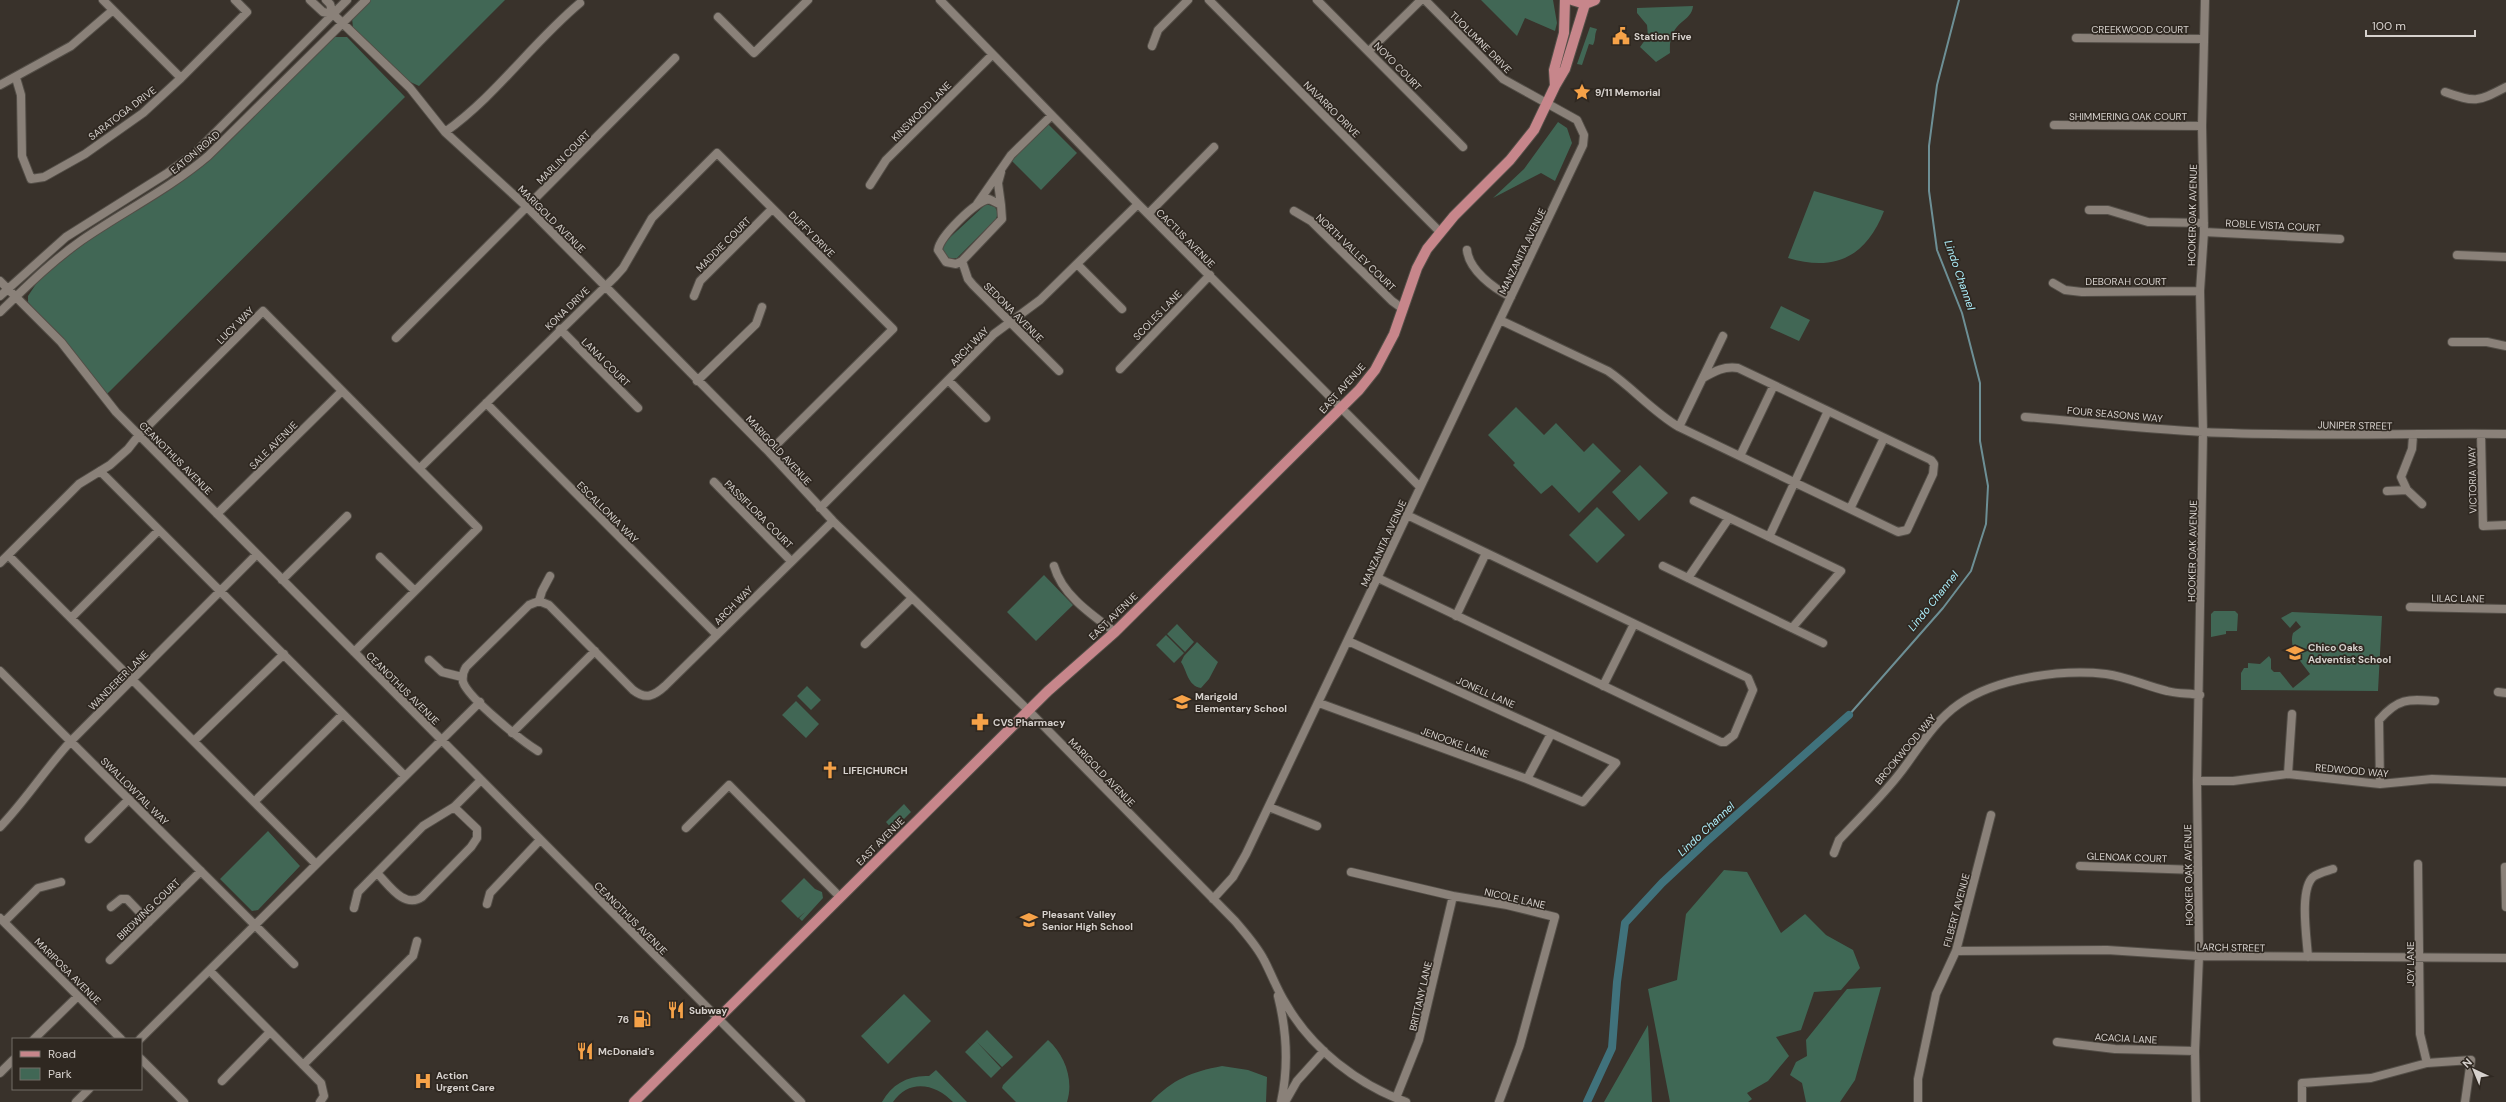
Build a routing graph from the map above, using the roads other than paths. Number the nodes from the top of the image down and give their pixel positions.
1 (103, 0) edge
2 (235, 0) edge
3 (310, 0) edge
4 (326, 0) edge
5 (348, 0) edge
6 (366, 0) edge
7 (808, 0) edge
8 (940, 0) edge
9 (1188, 0) edge
10 (1209, 0) edge
11 (1317, 0) edge
12 (1421, 0) edge
13 (1426, 0) edge
14 (1565, 0) edge
15 (1572, 0) edge
16 (2205, 0) edge
17 (1593, 1) edge
18 (580, 3) dead end
19 (114, 10) junction
20 (333, 14) junction
21 (718, 17) dead end
22 (343, 23) junction
23 (2076, 38) dead end
24 (2204, 39) junction
25 (1152, 46) dead end
26 (1370, 52) junction
27 (992, 55) junction
28 (675, 58) dead end
29 (16, 78) junction
30 (181, 78) junction
31 (0, 85) edge
32 (1554, 86) junction
33 (2506, 87) edge
34 (2445, 92) dead end
35 (1548, 103) junction
36 (1050, 116) junction
37 (2054, 125) dead end
38 (2202, 126) junction
39 (445, 132) junction
40 (1214, 147) dead end
41 (1463, 147) dead end
42 (717, 153) joint
43 (1003, 164) junction
44 (870, 185) dead end
45 (1138, 204) junction
46 (976, 205) junction
47 (1001, 205) junction
48 (527, 207) junction
49 (772, 209) junction
50 (2089, 210) dead end
51 (1294, 211) dead end
52 (1148, 214) junction
53 (2204, 227) junction
54 (1440, 232) junction
55 (2340, 239) dead end
56 (1467, 250) dead end
57 (2457, 255) dead end
58 (2506, 257) edge
59 (962, 261) junction
60 (1077, 264) junction
61 (1210, 275) junction
62 (0, 281) edge
63 (2053, 283) dead end
64 (605, 286) junction
65 (8, 288) junction
66 (2200, 291) junction
67 (0, 296) edge
68 (694, 296) dead end
69 (16, 297) junction
70 (1510, 298) junction
71 (762, 307) dead end
72 (1122, 309) dead end
73 (1403, 309) junction
74 (0, 312) edge
75 (1500, 320) junction
76 (1009, 322) junction
77 (560, 329) junction
78 (1723, 336) dead end
79 (396, 338) dead end
80 (2452, 342) dead end
81 (2506, 346) edge
82 (1120, 369) dead end
83 (1059, 371) dead end
84 (1703, 378) junction
85 (948, 380) junction
86 (697, 381) junction
87 (1774, 385) junction
88 (342, 390) junction
89 (486, 403) junction
90 (638, 408) dead end
91 (1342, 408) junction
92 (1828, 411) junction
93 (2025, 417) dead end
94 (986, 418) dead end
95 (1679, 427) junction
96 (2203, 432) junction
97 (138, 434) junction
98 (2482, 434) junction
99 (2506, 434) edge
100 (2413, 436) junction
101 (1884, 438) junction
102 (769, 452) junction
103 (1740, 456) junction
104 (420, 468) junction
105 (100, 471) junction
106 (714, 482) dead end
107 (1796, 483) junction
108 (1420, 488) junction
109 (2407, 490) junction
110 (2387, 491) dead end
111 (1694, 501) dead end
112 (2422, 504) dead end
113 (820, 508) junction
114 (1850, 508) junction
115 (217, 514) junction
116 (1407, 515) junction
117 (347, 516) dead end
118 (1730, 518) junction
119 (832, 521) junction
120 (2506, 525) edge
121 (158, 531) junction
122 (1769, 537) junction
123 (1486, 553) junction
124 (257, 554) junction
125 (8, 555) junction
126 (380, 557) dead end
127 (791, 561) junction
128 (0, 563) edge
129 (1054, 566) dead end
130 (1663, 566) dead end
131 (550, 576) dead end
132 (1378, 578) junction
133 (1688, 578) junction
134 (282, 580) junction
135 (221, 591) junction
136 (415, 591) junction
137 (910, 599) junction
138 (540, 601) junction
139 (2410, 607) dead end
140 (2506, 609) edge
141 (1456, 616) junction
142 (71, 618) junction
143 (1634, 624) junction
144 (1792, 628) junction
145 (1115, 632) junction
146 (717, 635) junction
147 (1348, 641) junction
148 (1823, 643) dead end
149 (865, 644) dead end
150 (595, 651) junction
151 (354, 652) junction
152 (284, 654) junction
153 (429, 660) dead end
154 (0, 671) edge
155 (462, 677) junction
156 (132, 680) junction
157 (1603, 686) junction
158 (2200, 695) junction
159 (2435, 701) dead end
160 (480, 702) junction
161 (1319, 703) junction
162 (1029, 711) junction
163 (344, 714) junction
164 (2292, 714) dead end
165 (512, 733) junction
166 (1551, 734) junction
167 (441, 740) junction
168 (71, 741) junction
169 (194, 742) junction
170 (538, 751) dead end
171 (2288, 774) junction
172 (405, 776) junction
173 (1527, 779) junction
174 (481, 780) junction
175 (2197, 781) junction
176 (2506, 782) edge
177 (2380, 784) junction
178 (129, 799) junction
179 (255, 801) junction
180 (1583, 802) joint
181 (454, 807) junction
182 (1269, 807) junction
183 (1990, 815) dead end
184 (1317, 826) dead end
185 (0, 827) edge
186 (686, 828) dead end
187 (89, 839) dead end
188 (540, 840) junction
189 (1834, 853) dead end
190 (316, 864) junction
191 (2418, 864) dead end
192 (2080, 866) dead end
193 (2505, 867) dead end
194 (2333, 869) dead end
195 (2197, 870) junction
196 (201, 871) junction
197 (377, 872) junction
198 (1351, 872) dead end
199 (61, 882) dead end
200 (1453, 896) junction
201 (840, 897) junction
202 (1213, 899) junction
203 (487, 904) dead end
204 (111, 907) dead end
205 (2506, 907) edge
206 (354, 908) dead end
207 (2, 920) edge
208 (149, 922) junction
209 (255, 926) junction
210 (417, 941) dead end
211 (1956, 951) junction
212 (2199, 956) junction
213 (2308, 957) junction
214 (2421, 958) junction
215 (2506, 958) edge
216 (110, 960) dead end
217 (294, 964) dead end
218 (210, 971) junction
219 (1275, 986) junction
220 (78, 996) junction
221 (718, 1019) junction
222 (270, 1032) junction
223 (35, 1038) edge
224 (120, 1038) edge
225 (141, 1038) edge
226 (2057, 1042) dead end
227 (1324, 1051) junction
228 (2195, 1051) junction
229 (142, 1060) edge
230 (12, 1061) edge
231 (2427, 1063) junction
232 (303, 1065) junction
233 (0, 1073) edge
234 (222, 1081) dead end
235 (88, 1090) edge
236 (1396, 1098) junction
237 (325, 1100) edge
238 (76, 1102) edge
239 (184, 1102) edge
240 (634, 1102) edge
241 (802, 1102) edge
242 (1281, 1102) edge
243 (1285, 1102) edge
244 (1406, 1102) edge
245 (1499, 1102) edge
246 (1918, 1102) edge
247 (2196, 1102) edge
248 (2302, 1102) edge
249 (2465, 1102) edge

1 - 19 street
2 - 30 street, SARATOGA DRIVE
3 - 20 street, MARIGOLD AVENUE
4 - 20 street, MARIGOLD AVENUE
5 - 20 street, EATON ROAD
6 - 22 street, EATON ROAD
7 - 21 street
8 - 27 street, CACTUS AVENUE
9 - 25 street
10 - 54 street, NAVARRO DRIVE
11 - 26 street, NOYO COURT
12 - 26 street
13 - 35 street, TUOLUMNE DRIVE
14 - 32 main road, EAST AVENUE
15 - 17 main road
16 - 24 street, HOOKER OAK AVENUE
17 - 32 main road, EAST AVENUE
18 - 39 street
19 - 29 street
19 - 30 street
20 - 22 street, MARIGOLD AVENUE
20 - 65 street, EATON ROAD
22 - 39 street, MARIGOLD AVENUE
22 - 69 street, EATON ROAD
23 - 24 street, CREEKWOOD COURT
24 - 38 street, HOOKER OAK AVENUE
26 - 41 street, NOYO COURT
27 - 36 street, CACTUS AVENUE
27 - 44 street, KINSWOOD LANE
28 - 48 street, MARLIN COURT
29 - 30 street, SARATOGA DRIVE
29 - 31 street
32 - 35 main road, EAST AVENUE
33 - 34 street
35 - 54 main road, EAST AVENUE
35 - 70 street, MANZANITA AVENUE
36 - 43 street
36 - 45 street, CACTUS AVENUE
37 - 38 street, SHIMMERING OAK COURT
38 - 53 street, HOOKER OAK AVENUE
39 - 48 street, MARIGOLD AVENUE
40 - 52 street
42 - 49 street, DUFFY DRIVE
42 - 64 street, KONA DRIVE
43 - 46 street
43 - 47 street
45 - 52 street, CACTUS AVENUE
45 - 60 street, ARCH WAY
46 - 47 street
46 - 59 street
47 - 59 street
48 - 64 street, MARIGOLD AVENUE
48 - 79 street, MARLIN COURT
49 - 68 street, MADDIE COURT
49 - 102 street, DUFFY DRIVE
50 - 53 street, ROBLE VISTA COURT
51 - 73 street, NORTH VALLEY COURT
52 - 61 street, CACTUS AVENUE
53 - 55 street, ROBLE VISTA COURT
53 - 66 street, HOOKER OAK AVENUE
54 - 73 main road, EAST AVENUE
56 - 70 street
57 - 58 street
59 - 76 street, SEDONA AVENUE
60 - 72 street
60 - 76 street, ARCH WAY
61 - 82 street, SCOLES LANE
61 - 91 street, CACTUS AVENUE
62 - 65 street, CEANOTHUS AVENUE
63 - 66 street, DEBORAH COURT
64 - 77 street, KONA DRIVE
64 - 86 street, MARIGOLD AVENUE
65 - 67 street, EATON ROAD
65 - 69 street, CEANOTHUS AVENUE
66 - 96 street, HOOKER OAK AVENUE
69 - 74 street, EATON ROAD
69 - 97 street, CEANOTHUS AVENUE
70 - 75 street, MANZANITA AVENUE
71 - 86 street
73 - 91 main road, EAST AVENUE
75 - 95 street
75 - 108 street, MANZANITA AVENUE
76 - 83 street, SEDONA AVENUE
76 - 85 street, ARCH WAY
77 - 89 street, KONA DRIVE
77 - 90 street, LANAI COURT
78 - 84 street
80 - 81 street
84 - 87 street
84 - 95 street
85 - 94 street
85 - 113 street, ARCH WAY
86 - 102 street, MARIGOLD AVENUE
87 - 92 street
87 - 103 street
88 - 97 street, LUCY WAY
88 - 104 street, LUCY WAY
88 - 115 street, SALE AVENUE
89 - 104 street, KONA DRIVE
89 - 146 street, ESCALLONIA WAY
91 - 108 street, CACTUS AVENUE
91 - 145 main road, EAST AVENUE
92 - 101 street
92 - 107 street
93 - 96 street, FOUR SEASONS WAY
95 - 103 street
96 - 100 street, JUNIPER STREET
96 - 158 street, HOOKER OAK AVENUE
97 - 105 street, LUCY WAY
97 - 115 street, CEANOTHUS AVENUE
98 - 99 street, JUNIPER STREET
98 - 100 street, JUNIPER STREET
98 - 120 street, VICTORIA WAY
100 - 109 street
101 - 114 street
101 - 114 street
102 - 113 street, MARIGOLD AVENUE
103 - 107 street
104 - 136 street, LUCY WAY
105 - 121 street
105 - 125 street, LUCY WAY
106 - 127 street, PASSIFLORA COURT
107 - 114 street
107 - 122 street
108 - 116 street, MANZANITA AVENUE
109 - 110 street
109 - 112 street
111 - 118 street
113 - 119 street, MARIGOLD AVENUE
115 - 124 street, CEANOTHUS AVENUE
116 - 123 street
116 - 132 street, MANZANITA AVENUE
117 - 134 street
118 - 122 street
118 - 133 street
119 - 127 street, ARCH WAY
119 - 137 street, MARIGOLD AVENUE
121 - 135 street
121 - 142 street
122 - 144 street
123 - 141 street
123 - 143 street
124 - 134 street, CEANOTHUS AVENUE
124 - 135 street, WANDERER LANE
125 - 128 street, LUCY WAY
125 - 142 street
126 - 136 street
127 - 146 street, ARCH WAY
129 - 145 street
130 - 133 street
131 - 138 street
132 - 141 street
132 - 147 street, MANZANITA AVENUE
133 - 144 street
134 - 151 street, CEANOTHUS AVENUE
135 - 152 street
135 - 156 street, WANDERER LANE
136 - 151 street
137 - 149 street
137 - 162 street, MARIGOLD AVENUE
138 - 150 street
138 - 155 street
139 - 140 street, LILAC LANE
141 - 157 street
142 - 156 street
143 - 157 street
143 - 157 street
144 - 148 street
145 - 162 main road, EAST AVENUE
146 - 150 street, ARCH WAY
147 - 161 street, MANZANITA AVENUE
147 - 166 street, JONELL LANE
150 - 165 street
151 - 167 street, CEANOTHUS AVENUE
152 - 163 street
152 - 169 street
153 - 155 street
154 - 168 street, SWALLOWTAIL WAY
155 - 160 street
156 - 168 street, WANDERER LANE
156 - 169 street
158 - 175 street, HOOKER OAK AVENUE
158 - 189 street, BROOKWOOD WAY
159 - 177 street
160 - 165 street
160 - 167 street
161 - 173 street, JENOOKE LANE
161 - 182 street, MANZANITA AVENUE
162 - 201 main road, EAST AVENUE
162 - 202 street, MARIGOLD AVENUE
163 - 172 street
163 - 179 street
164 - 171 street
165 - 170 street
166 - 173 street
166 - 180 street, JONELL LANE
167 - 172 street
167 - 174 street, CEANOTHUS AVENUE
168 - 178 street, SWALLOWTAIL WAY
168 - 185 street, WANDERER LANE
169 - 179 street
171 - 175 street, REDWOOD WAY
171 - 177 street, REDWOOD WAY
172 - 190 street
173 - 180 street, JENOOKE LANE
174 - 181 street
174 - 188 street, CEANOTHUS AVENUE
175 - 195 street, HOOKER OAK AVENUE
176 - 177 street, REDWOOD WAY
178 - 187 street
178 - 196 street, SWALLOWTAIL WAY
179 - 190 street
181 - 197 street
181 - 197 street
182 - 184 street
182 - 202 street, MANZANITA AVENUE
183 - 211 street, FILBERT AVENUE
186 - 201 street
188 - 203 street
188 - 221 street, CEANOTHUS AVENUE
190 - 209 street
191 - 214 street, JOY LANE
192 - 195 street, GLENOAK COURT
193 - 205 street
194 - 213 street
195 - 212 street, HOOKER OAK AVENUE
196 - 208 street, BIRDWING COURT
196 - 209 street, SWALLOWTAIL WAY
197 - 206 street
198 - 200 street, NICOLE LANE
199 - 207 street
200 - 236 street, BRITTANY LANE
200 - 245 street, NICOLE LANE
201 - 221 main road, EAST AVENUE
202 - 219 street, MARIGOLD AVENUE
204 - 208 street
207 - 220 street, MARIPOSA AVENUE
208 - 216 street, BIRDWING COURT
209 - 217 street, SWALLOWTAIL WAY
209 - 218 street
210 - 232 street
211 - 212 street, LARCH STREET
211 - 246 street, FILBERT AVENUE
212 - 213 street, LARCH STREET
212 - 228 street, HOOKER OAK AVENUE
213 - 214 street, LARCH STREET
214 - 215 street, LARCH STREET
214 - 231 street, JOY LANE
218 - 222 street
218 - 225 street
219 - 227 street
219 - 242 street
220 - 223 street
220 - 224 street, MARIPOSA AVENUE
221 - 240 main road, EAST AVENUE
221 - 241 street, CEANOTHUS AVENUE
222 - 232 street
222 - 234 street
226 - 228 street, ACACIA LANE
227 - 236 street
227 - 243 street
228 - 247 street, HOOKER OAK AVENUE
229 - 239 street
230 - 233 street
231 - 248 street
231 - 249 street
232 - 237 street
235 - 238 street
236 - 244 street

